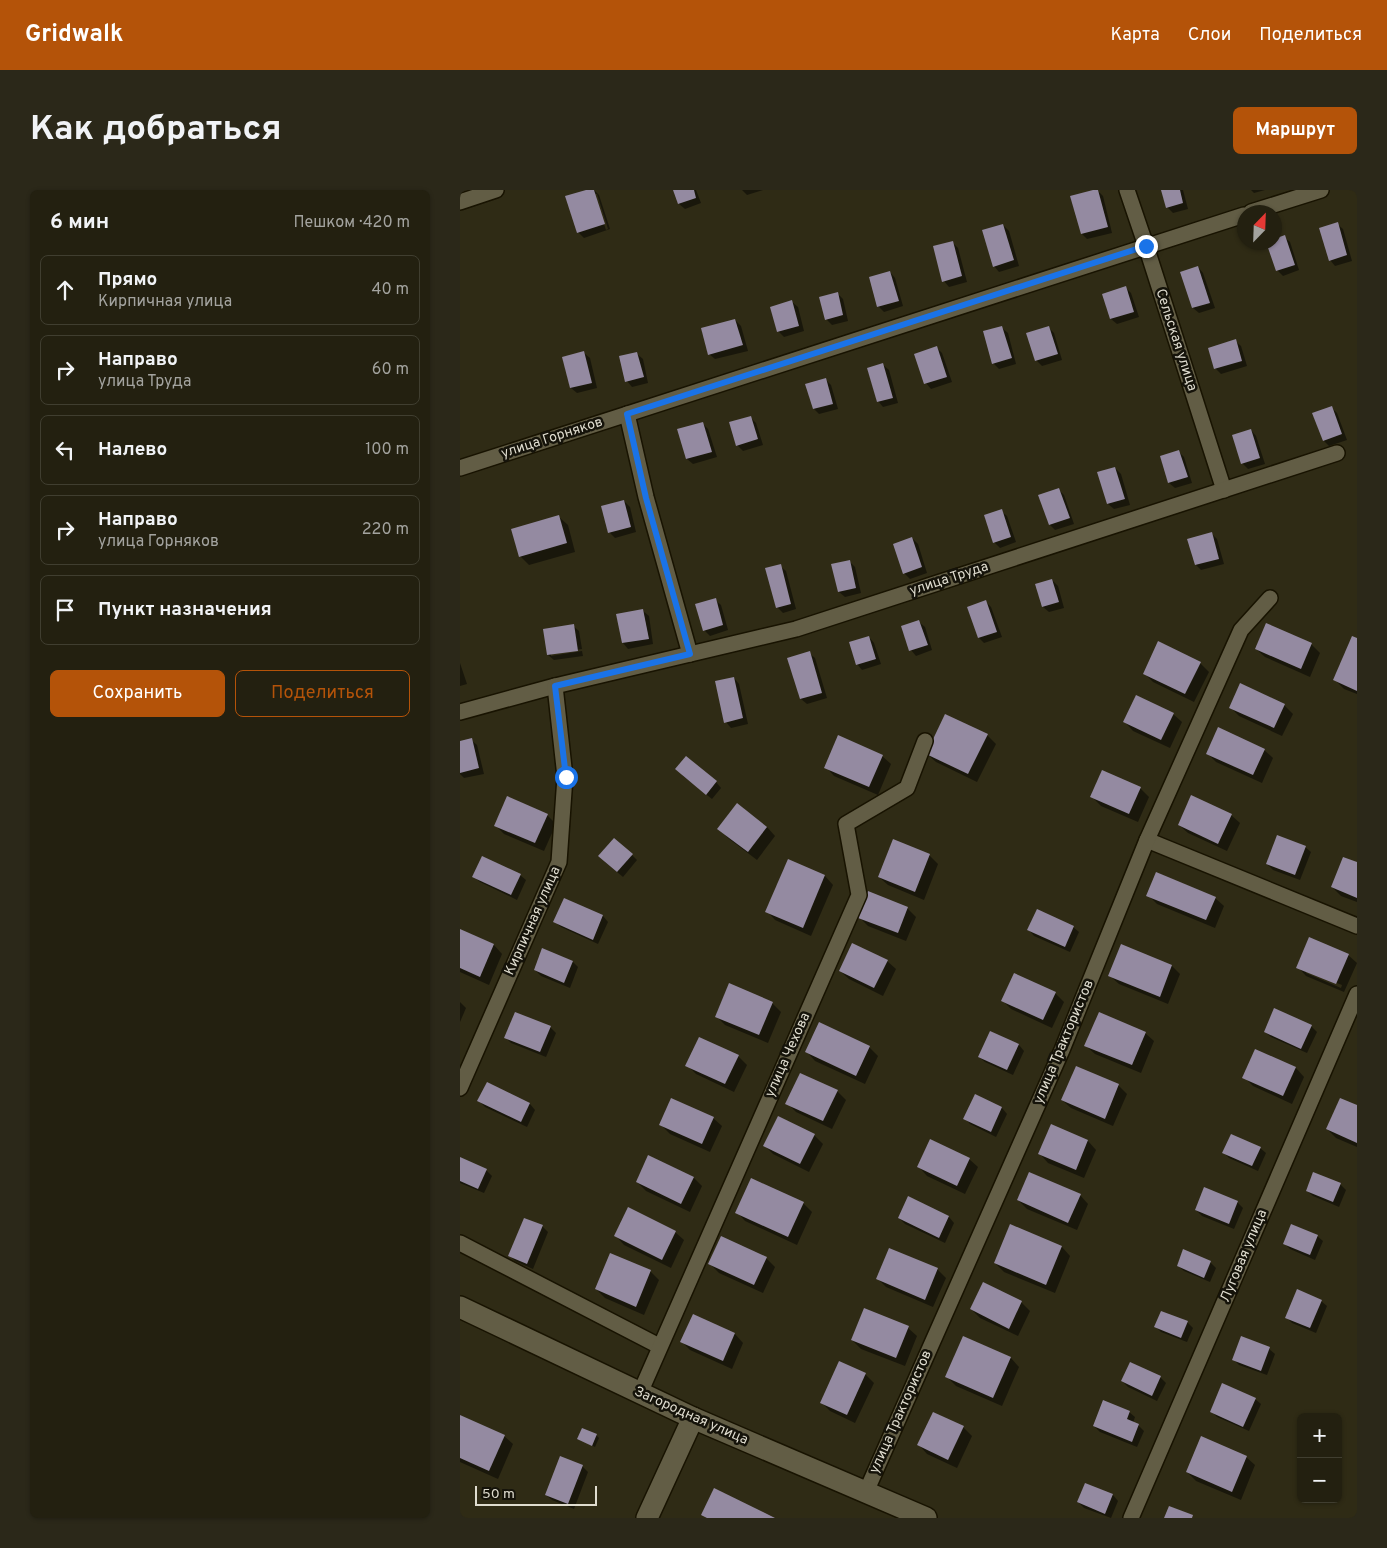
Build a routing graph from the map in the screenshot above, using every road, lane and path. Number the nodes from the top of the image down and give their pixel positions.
1 (496, 190) edge
2 (1127, 190) edge
3 (1321, 190) edge
4 (460, 202) edge
5 (1273, 205) edge
6 (1237, 216) edge
7 (1146, 246) junction
8 (627, 414) junction
9 (1337, 453) dead end
10 (460, 468) edge
11 (1224, 490) junction
12 (1270, 598) dead end
13 (690, 654) junction
14 (555, 686) junction
15 (460, 712) edge
16 (926, 741) dead end
17 (1147, 840) junction
18 (1357, 926) edge
19 (1357, 994) edge
20 (460, 1088) edge
21 (460, 1243) edge
22 (460, 1307) edge
23 (660, 1346) junction
24 (640, 1393) junction
25 (693, 1418) junction
26 (866, 1492) junction
27 (647, 1518) edge
28 (926, 1518) edge
29 (1131, 1518) edge

1 - 4 street
2 - 7 street, Сельская улица
3 - 5 street
6 - 7 street, улица Горняков
7 - 8 street, улица Горняков
7 - 11 street, Сельская улица
8 - 10 street, улица Горняков
8 - 13 street
9 - 11 street, улица Труда
11 - 13 street, улица Труда
12 - 17 street, улица Трактористов
13 - 14 street, улица Труда
14 - 15 street, улица Труда
14 - 20 street, Кирпичная улица
16 - 23 street, улица Чехова
17 - 18 street
17 - 26 street, улица Трактористов
19 - 29 street, Луговая улица
21 - 23 street
22 - 24 main road, Загородная улица
23 - 24 street, улица Чехова
24 - 25 main road, Загородная улица
25 - 26 main road, Загородная улица
25 - 27 main road
26 - 28 main road, Загородная улица

